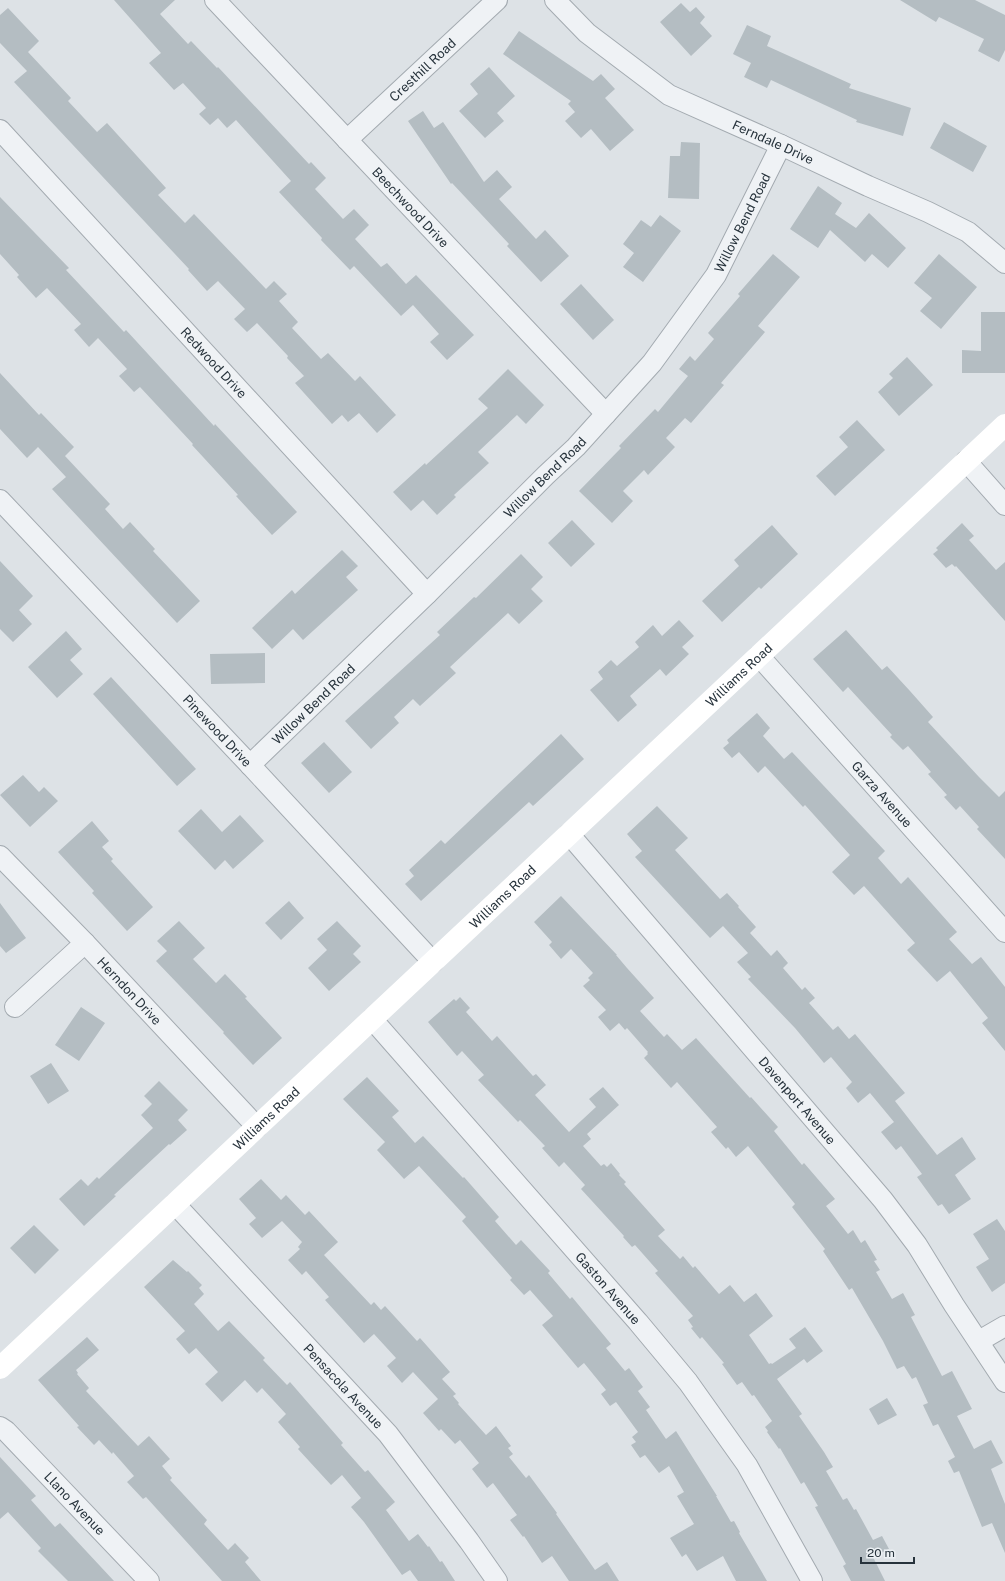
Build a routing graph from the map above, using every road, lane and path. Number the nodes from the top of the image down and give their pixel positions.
1 (215, 0) edge
2 (497, 0) edge
3 (555, 0) edge
4 (0, 130) edge
5 (347, 140) junction
6 (781, 145) junction
7 (1005, 263) edge
8 (606, 414) junction
9 (1005, 425) edge
10 (966, 461) junction
11 (0, 500) edge
12 (1005, 505) edge
13 (427, 594) junction
14 (759, 656) junction
15 (250, 765) junction
16 (569, 834) junction
17 (0, 856) edge
18 (1005, 932) edge
19 (85, 943) junction
20 (432, 962) junction
21 (15, 1007) dead end
22 (372, 1019) junction
23 (257, 1127) junction
24 (175, 1204) junction
25 (1005, 1326) edge
26 (979, 1341) junction
27 (0, 1368) edge
28 (1005, 1382) edge
29 (0, 1427) edge
30 (149, 1581) edge
31 (497, 1581) edge
32 (812, 1581) edge

1 - 5 street, Beechwood Drive
2 - 5 street, Cresthill Road
3 - 6 street, Ferndale Drive
4 - 13 street, Redwood Drive
5 - 8 street, Beechwood Drive
6 - 7 street, Ferndale Drive
6 - 8 street, Willow Bend Road
8 - 13 street, Willow Bend Road
9 - 10 street, Williams Road
10 - 12 street
10 - 14 street, Williams Road
11 - 15 street, Pinewood Drive
13 - 15 street, Willow Bend Road
14 - 16 street, Williams Road
14 - 18 street, Garza Avenue
15 - 20 street, Pinewood Drive
16 - 20 street, Williams Road
16 - 26 street, Davenport Avenue
17 - 19 street, Herndon Drive
19 - 21 street
19 - 23 street, Herndon Drive
20 - 22 street, Williams Road
22 - 23 street, Williams Road
22 - 32 street, Gaston Avenue
23 - 24 street, Williams Road
24 - 27 street, Williams Road
24 - 31 street, Pensacola Avenue
25 - 26 street
26 - 28 street, Davenport Avenue
29 - 30 street, Llano Avenue

